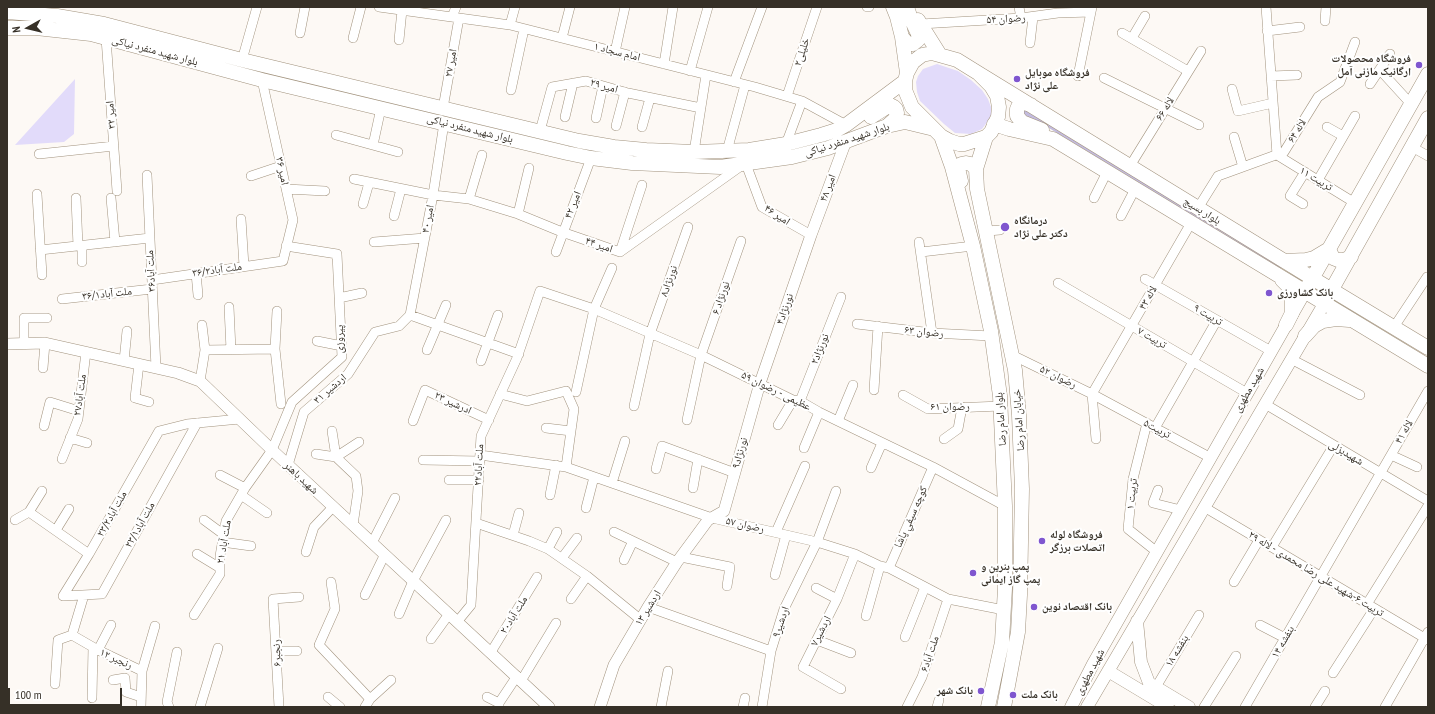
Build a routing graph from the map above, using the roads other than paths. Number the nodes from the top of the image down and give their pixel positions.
1 (257, 7) edge
2 (305, 7) edge
3 (361, 7) edge
4 (379, 7) edge
5 (456, 7) edge
6 (514, 7) edge
7 (570, 7) edge
8 (625, 7) edge
9 (673, 7) edge
10 (708, 7) edge
11 (762, 7) edge
12 (817, 7) edge
13 (893, 7) edge
14 (907, 7) edge
15 (911, 7) edge
16 (1019, 7) edge
17 (1266, 7) edge
18 (1326, 7) edge
19 (1091, 9) edge
20 (402, 10) junction
21 (420, 10) edge
22 (1057, 10) edge
23 (58, 11) edge
24 (7, 12) edge
25 (1145, 16) dead end
26 (1033, 17) junction
27 (456, 18) junction
28 (1021, 18) junction
29 (1325, 21) dead end
30 (920, 24) junction
31 (510, 25) junction
32 (7, 28) edge
33 (1300, 28) dead end
34 (524, 29) junction
35 (1268, 31) junction
36 (300, 33) dead end
37 (1122, 33) dead end
38 (902, 37) junction
39 (106, 38) junction
40 (353, 38) dead end
41 (562, 38) junction
42 (1132, 38) junction
43 (399, 40) dead end
44 (1355, 42) dead end
45 (1030, 43) dead end
46 (1201, 51) dead end
47 (615, 52) junction
48 (1390, 54) dead end
49 (940, 55) junction
50 (242, 60) junction
51 (664, 64) junction
52 (1380, 70) junction
53 (690, 71) junction
54 (1188, 71) junction
55 (238, 73) junction
56 (978, 73) junction
57 (1428, 74) edge
58 (706, 75) junction
59 (1297, 75) dead end
60 (1078, 76) dead end
61 (1271, 76) junction
62 (906, 77) junction
63 (1104, 78) dead end
64 (262, 80) junction
65 (734, 82) junction
66 (572, 83) junction
67 (1370, 84) dead end
68 (745, 85) junction
69 (603, 86) junction
70 (511, 90) dead end
71 (1232, 90) dead end
72 (625, 92) junction
73 (787, 96) junction
74 (650, 98) junction
75 (802, 101) junction
76 (1273, 103) junction
77 (1411, 104) junction
78 (1031, 105) junction
79 (381, 108) junction
80 (442, 108) junction
81 (701, 108) junction
82 (1165, 108) junction
83 (1355, 116) dead end
84 (564, 117) dead end
85 (596, 118) dead end
86 (1428, 118) edge
87 (444, 123) junction
88 (994, 124) junction
89 (846, 125) junction
90 (616, 126) dead end
91 (886, 126) junction
92 (1199, 126) dead end
93 (642, 127) dead end
94 (1327, 127) dead end
95 (540, 131) junction
96 (938, 132) junction
97 (336, 135) dead end
98 (1344, 136) junction
99 (986, 137) junction
100 (1234, 137) dead end
101 (1053, 140) junction
102 (846, 141) junction
103 (786, 144) junction
104 (373, 145) junction
105 (114, 146) junction
106 (1412, 147) junction
107 (727, 151) junction
108 (398, 152) dead end
109 (694, 152) junction
110 (39, 154) dead end
111 (482, 155) dead end
112 (1277, 155) junction
113 (1428, 156) edge
114 (592, 158) junction
115 (745, 164) junction
116 (281, 166) junction
117 (1130, 166) junction
118 (1243, 167) junction
119 (529, 168) dead end
120 (976, 169) junction
121 (1108, 172) junction
122 (1305, 172) junction
123 (147, 174) dead end
124 (251, 176) dead end
125 (354, 180) dead end
126 (1318, 180) junction
127 (369, 182) junction
128 (642, 185) dead end
129 (286, 189) junction
130 (401, 189) junction
131 (1135, 189) junction
132 (117, 191) dead end
133 (325, 191) dead end
134 (37, 194) dead end
135 (433, 195) junction
136 (76, 198) dead end
137 (111, 198) dead end
138 (1094, 198) dead end
139 (469, 199) junction
140 (1355, 203) junction
141 (363, 204) dead end
142 (1302, 204) dead end
143 (1198, 208) junction
144 (518, 214) junction
145 (394, 216) dead end
146 (1121, 216) dead end
147 (241, 219) dead end
148 (1191, 223) junction
149 (688, 227) dead end
150 (562, 232) junction
151 (810, 235) junction
152 (150, 238) junction
153 (425, 238) junction
154 (741, 241) dead end
155 (115, 242) junction
156 (374, 242) dead end
157 (919, 242) dead end
158 (80, 246) junction
159 (286, 246) junction
160 (973, 246) junction
161 (1329, 249) junction
162 (40, 250) junction
163 (556, 252) dead end
164 (620, 252) junction
165 (922, 252) junction
166 (1351, 257) junction
167 (283, 261) joint
168 (1284, 261) junction
169 (82, 262) dead end
170 (244, 266) junction
171 (612, 268) dead end
172 (42, 274) dead end
173 (196, 274) junction
174 (1278, 276) junction
175 (1427, 277) edge
176 (1312, 278) junction
177 (1145, 279) dead end
178 (1058, 283) dead end
179 (152, 284) junction
180 (1156, 284) junction
181 (1332, 290) junction
182 (540, 291) joint
183 (1305, 292) junction
184 (362, 293) dead end
185 (198, 295) dead end
186 (841, 297) dead end
187 (339, 298) junction
188 (62, 299) dead end
189 (1324, 304) junction
190 (446, 305) dead end
191 (229, 307) dead end
192 (1361, 308) junction
193 (594, 309) junction
194 (277, 312) dead end
195 (410, 315) junction
196 (498, 315) dead end
197 (47, 318) dead end
198 (1217, 320) junction
199 (1352, 320) junction
200 (857, 324) dead end
201 (202, 325) dead end
202 (438, 325) junction
203 (1286, 325) junction
204 (878, 326) junction
205 (1132, 326) junction
206 (1394, 327) junction
207 (127, 331) dead end
208 (932, 333) junction
209 (650, 334) junction
210 (991, 336) junction
211 (1305, 336) junction
212 (317, 341) dead end
213 (24, 343) junction
214 (45, 343) junction
215 (488, 343) junction
216 (7, 344) edge
217 (342, 346) junction
218 (1428, 348) edge
219 (275, 349) junction
220 (205, 350) junction
221 (231, 350) junction
222 (428, 350) dead end
223 (86, 352) junction
224 (1271, 352) junction
225 (518, 354) junction
226 (701, 355) junction
227 (1012, 355) junction
228 (1291, 359) junction
229 (124, 361) junction
230 (482, 362) dead end
231 (1193, 362) junction
232 (138, 364) junction
233 (1428, 366) edge
234 (43, 368) dead end
235 (156, 368) junction
236 (200, 381) junction
237 (760, 383) junction
238 (853, 385) dead end
239 (874, 390) dead end
240 (1428, 391) edge
241 (576, 392) dead end
242 (500, 394) junction
243 (903, 394) dead end
244 (1092, 394) junction
245 (1247, 394) junction
246 (1360, 395) dead end
247 (796, 400) junction
248 (1103, 400) joint
249 (149, 402) dead end
250 (281, 404) dead end
251 (1265, 404) junction
252 (634, 406) dead end
253 (1001, 406) junction
254 (962, 408) junction
255 (79, 411) junction
256 (819, 412) junction
257 (240, 419) junction
258 (489, 420) junction
259 (687, 420) dead end
260 (412, 421) dead end
261 (838, 421) junction
262 (198, 423) junction
263 (778, 425) dead end
264 (44, 426) dead end
265 (1151, 426) junction
266 (546, 428) dead end
267 (332, 431) dead end
268 (571, 431) junction
269 (70, 438) junction
270 (944, 439) dead end
271 (1096, 439) dead end
272 (625, 441) dead end
273 (359, 442) dead end
274 (87, 443) dead end
275 (882, 443) junction
276 (1334, 445) junction
277 (804, 448) dead end
278 (272, 450) junction
279 (316, 454) dead end
280 (1391, 455) junction
281 (336, 457) junction
282 (480, 458) junction
283 (1211, 458) junction
284 (62, 459) dead end
285 (698, 459) junction
286 (423, 460) dead end
287 (288, 465) junction
288 (556, 465) junction
289 (566, 466) junction
290 (805, 466) dead end
291 (933, 467) junction
292 (1418, 467) dead end
293 (871, 468) dead end
294 (656, 469) dead end
295 (734, 473) junction
296 (1381, 473) junction
297 (220, 475) dead end
298 (594, 477) junction
299 (450, 480) dead end
300 (478, 480) junction
301 (612, 483) junction
302 (692, 488) dead end
303 (1158, 490) dead end
304 (42, 491) dead end
305 (836, 491) dead end
306 (243, 492) junction
307 (550, 495) dead end
308 (395, 498) dead end
309 (1428, 501) edge
310 (1005, 506) junction
311 (1428, 506) edge
312 (333, 507) junction
313 (1204, 507) junction
314 (586, 508) dead end
315 (69, 509) dead end
316 (1181, 510) junction
317 (29, 512) junction
318 (267, 513) dead end
319 (519, 513) dead end
320 (712, 518) junction
321 (15, 520) dead end
322 (204, 520) dead end
323 (446, 520) dead end
324 (476, 522) junction
325 (353, 525) junction
326 (56, 530) junction
327 (557, 532) dead end
328 (614, 532) dead end
329 (776, 532) junction
330 (513, 535) junction
331 (786, 535) junction
332 (223, 538) junction
333 (576, 538) dead end
334 (1259, 540) junction
335 (633, 541) junction
336 (816, 542) junction
337 (372, 543) junction
338 (251, 546) dead end
339 (1272, 547) junction
340 (548, 549) junction
341 (306, 552) dead end
342 (1158, 552) junction
343 (90, 554) junction
344 (197, 554) dead end
345 (385, 554) junction
346 (855, 554) junction
347 (562, 558) junction
348 (679, 559) junction
349 (624, 560) dead end
350 (884, 567) junction
351 (220, 568) junction
352 (775, 575) dead end
353 (587, 576) junction
354 (1320, 576) junction
355 (537, 577) dead end
356 (413, 580) junction
357 (331, 582) dead end
358 (1234, 582) dead end
359 (727, 586) dead end
360 (925, 587) junction
361 (816, 588) dead end
362 (84, 595) junction
363 (365, 595) dead end
364 (63, 596) joint
365 (1132, 596) junction
366 (299, 597) dead end
367 (571, 599) dead end
368 (837, 599) junction
369 (948, 599) junction
370 (1147, 604) junction
371 (1370, 606) junction
372 (648, 607) junction
373 (1004, 610) junction
374 (399, 614) dead end
375 (449, 614) junction
376 (194, 615) dead end
377 (1199, 615) dead end
378 (866, 616) dead end
379 (641, 620) junction
380 (1137, 621) junction
381 (457, 622) junction
382 (556, 623) dead end
383 (111, 625) dead end
384 (1260, 625) dead end
385 (155, 626) dead end
386 (72, 635) junction
387 (905, 637) dead end
388 (1427, 637) edge
389 (1285, 638) junction
390 (431, 639) dead end
391 (816, 640) junction
392 (218, 648) dead end
393 (95, 649) junction
394 (277, 651) junction
395 (297, 651) dead end
396 (771, 651) junction
397 (177, 652) dead end
398 (491, 652) junction
399 (851, 653) dead end
400 (1236, 656) dead end
401 (142, 671) junction
402 (668, 671) dead end
403 (1108, 671) junction
404 (1333, 673) dead end
405 (519, 678) junction
406 (113, 680) dead end
407 (391, 680) dead end
408 (55, 684) dead end
409 (1156, 687) junction
410 (841, 689) dead end
411 (1325, 691) dead end
412 (141, 697) junction
413 (328, 697) dead end
414 (487, 697) dead end
415 (92, 698) dead end
416 (370, 699) junction
417 (499, 705) edge
418 (141, 707) edge
419 (169, 707) edge
420 (200, 707) edge
421 (280, 707) edge
422 (340, 707) edge
423 (365, 707) edge
424 (549, 707) edge
425 (600, 707) edge
426 (661, 707) edge
427 (762, 707) edge
428 (907, 707) edge
429 (988, 707) edge
430 (1004, 707) edge
431 (1072, 707) edge
432 (1087, 707) edge
433 (1168, 707) edge
434 (1189, 707) edge
435 (1204, 707) edge
436 (1245, 707) edge
437 (1315, 707) edge
438 (1385, 707) edge

1 - 50 street
2 - 36 street
3 - 40 street
4 - 20 street, امام سجاد ۱
5 - 27 street, امیر ۲۷
6 - 31 street
7 - 41 street
8 - 47 street
9 - 51 street
10 - 53 street
11 - 65 street
12 - 73 street, خلیلی۲
13 - 38 main road
14 - 38 main road
15 - 30 main road
16 - 28 street
17 - 35 street
18 - 29 street
19 - 22 street, رضوان ۵۴
19 - 60 street
20 - 21 street, امام سجاد ۱
20 - 43 street
21 - 27 street, امام سجاد ۱
22 - 26 street, رضوان ۵۴
23 - 24 main road, بلوار شهید منفرد نیاکی
23 - 50 main road, بلوار شهید منفرد نیاکی
25 - 42 street
26 - 28 street, رضوان ۵۴
26 - 45 street
27 - 31 street, امام سجاد ۱
27 - 80 street, امیر ۲۷
28 - 30 street, رضوان ۵۴
30 - 49 main road
31 - 34 street, امام سجاد ۱
32 - 39 main road, بلوار شهید منفرد نیاکی
33 - 35 street
34 - 41 street, امام سجاد ۱
34 - 70 street
35 - 61 street
37 - 42 street
38 - 62 main road
39 - 55 main road, بلوار شهید منفرد نیاکی
39 - 105 street, امیر ۳۲
41 - 47 street, امام سجاد ۱
42 - 54 street
44 - 112 street, لاله ۶۴
46 - 54 street, لاله ۶۶
47 - 51 street, امام سجاد ۱
48 - 52 street
49 - 56 main road
49 - 62 main road
50 - 55 main road
50 - 80 main road, بلوار شهید منفرد نیاکی
51 - 53 street, امام سجاد ۱
52 - 67 street
52 - 77 street
53 - 58 street, امام سجاد ۱
54 - 82 street, لاله ۶۶
55 - 64 main road, بلوار شهید منفرد نیاکی
56 - 78 main road, بلوار بسیج
56 - 88 main road
57 - 77 main road, شهید مطهری
58 - 65 street, امام سجاد ۱
58 - 81 street
59 - 61 street
61 - 76 street
62 - 89 main road, بلوار شهید منفرد نیاکی
62 - 96 main road
63 - 82 street
64 - 79 main road, بلوار شهید منفرد نیاکی
64 - 116 street, امیر ۳۶
65 - 68 street, امام سجاد ۱
66 - 69 street, امیر ۲۹
66 - 84 street
66 - 95 street, امیر ۲۹
68 - 73 street, امام سجاد ۱
68 - 107 street
69 - 72 street, امیر ۲۹
69 - 85 street
71 - 76 street
72 - 74 street, امیر ۲۹
72 - 90 street
73 - 75 street, امام سجاد ۱
74 - 81 street, امیر ۲۹
74 - 93 street
75 - 89 street, امام سجاد ۱
75 - 103 street
76 - 112 street
77 - 140 main road, شهید مطهری
78 - 101 main road
78 - 117 main road, بلوار بسیج
79 - 87 main road, بلوار شهید منفرد نیاکی
79 - 104 street
80 - 95 main road, بلوار شهید منفرد نیاکی
81 - 109 street
82 - 92 street
82 - 117 street, لاله ۶۶
83 - 98 street
86 - 106 main road, شهید مطهری
87 - 114 main road, بلوار شهید منفرد نیاکی
87 - 135 street, امیر ۴۰
88 - 99 main road
88 - 101 main road, بلوار بسیج
89 - 91 main road
89 - 103 main road, بلوار شهید منفرد نیاکی
91 - 96 main road, بلوار شهید منفرد نیاکی
91 - 102 main road, بلوار شهید منفرد نیاکی
94 - 98 street
95 - 109 main road, بلوار شهید منفرد نیاکی
96 - 99 main road
96 - 160 main road, بلوار امام رضا
97 - 104 street
98 - 126 street
99 - 120 main road, خیابان امام رضا
100 - 118 street
101 - 121 main road, بلوار بسیج
102 - 115 main road, بلوار شهید منفرد نیاکی
102 - 151 street, امیر ۴۸
103 - 107 main road, بلوار شهید منفرد نیاکی
104 - 108 street
105 - 110 street
105 - 132 street, امیر ۳۲
106 - 113 street
106 - 166 main road, شهید مطهری
107 - 109 main road, بلوار شهید منفرد نیاکی
111 - 139 street
112 - 118 street, لاله ۶۴
112 - 122 street, تربیت ۱۱
114 - 115 main road, بلوار شهید منفرد نیاکی
114 - 150 street, امیر ۴۲
115 - 151 street, امیر ۴۶
115 - 164 street, امیر ۴۴
116 - 124 street
116 - 129 street, امیر ۳۶
117 - 143 main road, بلوار بسیج
118 - 143 street, لاله ۶۴
119 - 144 street
120 - 160 main road
120 - 227 main road, خیابان امام رضا
121 - 131 main road, بلوار بسیج
121 - 138 street
122 - 126 street, تربیت ۱۱
122 - 142 street
123 - 152 street, ملت آباد۳۶
125 - 127 street, امیر ۴۴
126 - 140 street, تربیت ۱۱
127 - 130 street, امیر ۴۴
127 - 141 street
128 - 164 street
129 - 133 street
129 - 159 street, امیر ۳۶
130 - 135 street, امیر ۴۴
130 - 145 street
131 - 146 street
131 - 148 main road, بلوار بسیج
134 - 162 street
135 - 139 street, امیر ۴۴
135 - 153 street, امیر ۴۰
136 - 158 street
137 - 155 street
139 - 144 street, امیر ۴۴
140 - 161 main road, شهید مطهری
143 - 168 main road, بلوار بسیج
144 - 150 street, امیر ۴۴
147 - 170 street
148 - 174 main road, بلوار بسیج
148 - 180 street, لاله ۴۳
149 - 209 street, نورنژاد۸
150 - 163 street, امیر ۴۲
150 - 164 street, امیر ۴۴
151 - 237 street, نورنژاد۴
152 - 155 street
152 - 179 street, ملت آباد۳۶
153 - 156 street
153 - 195 street, امیر ۴۰
154 - 226 street, نورنژاد ۶
155 - 158 street
157 - 165 street
158 - 162 street
158 - 169 street
159 - 167 street, امیر ۳۶
159 - 187 street, پیروزی
160 - 165 street
160 - 210 main road, بلوار امام رضا
161 - 166 main road
161 - 168 main road
161 - 176 main road, شهید مطهری
162 - 172 street
165 - 208 street
166 - 181 main road, شهید مطهری
166 - 192 main road
167 - 170 street, ملت آباد۳۶/۲
168 - 174 main road
168 - 176 main road, بلوار بسیج
170 - 173 street, ملت آباد۳۶/۲
171 - 193 street
173 - 179 street, ملت آباد۳۶/۲
173 - 185 street
174 - 183 main road, بلوار بسیج
174 - 203 main road
175 - 206 street
176 - 181 main road, بلوار بسیج
176 - 183 main road, شهید مطهری
177 - 180 street, تربیت ۹
178 - 205 street, تربیت ۷
179 - 188 street, ملت آباد۳۶/۱
179 - 235 street, ملت آباد۳۶
180 - 198 street, تربیت ۹
180 - 205 street, لاله ۴۳
181 - 189 main road, شهید مطهری
181 - 192 main road, بلوار بسیج
182 - 193 street, عظیمی - رضوان ۵۹
182 - 225 street, ملت آباد۲۲
183 - 189 main road, بلوار بسیج
183 - 203 main road, شهید مطهری
184 - 187 street
186 - 247 street, نورنژاد۲
187 - 217 street, پیروزی
189 - 199 main road, بلوار بسیج
189 - 211 main road, شهید مطهری
190 - 202 street
191 - 221 street
192 - 199 main road
192 - 206 main road, بلوار بسیج
193 - 209 street, عظیمی - رضوان ۵۹
193 - 241 street
194 - 219 street
195 - 202 street
195 - 287 street, اردشیر ۳۱
196 - 215 street
197 - 213 street
198 - 224 street, تربیت ۹
198 - 231 street
199 - 211 main road
199 - 233 main road, بلوار بسیج
200 - 204 street, رضوان ۶۳
201 - 220 street
202 - 215 street
202 - 222 street
203 - 211 main road
203 - 224 main road, شهید مطهری
204 - 208 street, رضوان ۶۳
204 - 239 street
205 - 231 street, تربیت ۷
205 - 244 street, لاله ۴۳
206 - 218 main road, بلوار بسیج
207 - 229 street
208 - 210 street, رضوان ۶۳
209 - 226 street, عظیمی - رضوان ۵۹
209 - 252 street, نورنژاد۸
210 - 253 main road, بلوار امام رضا
211 - 228 main road, شهید مطهری
212 - 217 street
213 - 214 street, شهید باهنر
213 - 216 street, شهید باهنر
214 - 223 street, شهید باهنر
214 - 234 street
215 - 225 street
215 - 230 street
217 - 278 street, پیروزی
219 - 221 street
219 - 250 street
220 - 221 street
220 - 236 street
223 - 229 street, شهید باهنر
223 - 255 street, ملت آباد۲۷
224 - 245 main road, شهید مطهری
225 - 242 street, ملت آباد۲۲
226 - 237 street, عظیمی - رضوان ۵۹
226 - 259 street, نورنژاد ۶
227 - 244 street, رضوان ۵۲
227 - 430 main road, خیابان امام رضا
228 - 246 street
228 - 251 main road, شهید مطهری
229 - 232 street, شهید باهنر
231 - 245 street, تربیت ۷
231 - 265 street
232 - 235 street, شهید باهنر
232 - 249 street
235 - 236 street, شهید باهنر
236 - 257 street, شهید باهنر
237 - 247 street, عظیمی - رضوان ۵۹
237 - 295 street, نورنژاد۹
238 - 261 street
240 - 280 street, لاله ۴۱
242 - 258 street, ملت آباد۲۲
242 - 268 street
243 - 254 street, رضوان ۶۱
244 - 248 street, رضوان ۵۲
244 - 271 street
245 - 283 main road, شهید مطهری
247 - 256 street, عظیمی - رضوان ۵۹
247 - 263 street, نورنژاد۲
248 - 265 street, تربیت۵
251 - 276 street, شهیدبزلی
251 - 313 main road, شهید مطهری
253 - 254 street, رضوان ۶۱
253 - 310 main road, بلوار امام رضا
254 - 270 street
255 - 264 street
255 - 269 street, ملت آباد۲۷
256 - 261 street, عظیمی - رضوان ۵۹
256 - 277 street
257 - 262 street
257 - 278 street, شهید باهنر
258 - 260 street, ادرشیر ۲۳
258 - 282 street, ملت آباد۲۲
261 - 275 street, عظیمی - رضوان ۵۹
262 - 343 street, ملت آباد۲۳/۲
262 - 362 street, ملت آباد۲۳/۱
265 - 283 street, تربیت۵
265 - 342 street, تربیت ۱
266 - 268 street
267 - 281 street
268 - 289 street
269 - 274 street
269 - 284 street, ملت آباد۲۷
272 - 301 street
273 - 281 street
275 - 291 street, عظیمی - رضوان ۵۹
275 - 293 street
276 - 296 street, شهیدبزلی
276 - 339 street
278 - 287 street, شهید باهنر
278 - 306 street, ملت آباد ۲۱
279 - 281 street
280 - 292 street
280 - 296 street, لاله ۴۱
281 - 325 street
282 - 286 street, رضوان ۵۷
282 - 288 street, رضوان ۵۷
282 - 300 street, ملت آباد۲۲
283 - 316 main road, شهید مطهری
285 - 294 street
285 - 295 street
285 - 302 street
287 - 312 street, شهید باهنر
288 - 289 street, رضوان ۵۷
288 - 307 street
289 - 298 street, رضوان ۵۷
290 - 329 street
291 - 310 street, عظیمی - رضوان ۵۹
291 - 350 street, كوچه سيفي پاشا
295 - 320 street, نورنژاد۹
296 - 309 street, شهیدبزلی
296 - 354 street, لاله ۴۱
297 - 306 street
298 - 301 street, رضوان ۵۷
298 - 314 street
299 - 300 street
300 - 324 street, ملت آباد۲۲
301 - 320 street, رضوان ۵۷
303 - 316 street
304 - 317 street
305 - 336 street, اردشیر۹
306 - 318 street
306 - 332 street, ملت آباد ۲۱
308 - 337 street
310 - 373 main road, بلوار امام رضا
311 - 371 street
312 - 325 street, شهید باهنر
312 - 341 street
313 - 334 street, تربیت ۶-شهید علی رضا محمدی - لاله ۲۹
313 - 370 main road, شهید مطهری
315 - 326 street
316 - 342 main road, شهید مطهری
317 - 321 street
317 - 326 street
319 - 330 street
320 - 329 street, رضوان ۵۷
320 - 348 street, اردشیر ۱۳
322 - 332 street
323 - 356 street
324 - 330 street
324 - 381 street, ملت آباد۲۲
325 - 337 street, شهید باهنر
326 - 343 street
327 - 340 street
328 - 335 street
329 - 331 street, رضوان ۵۷
330 - 340 street
331 - 336 street, رضوان ۵۷
331 - 352 street
332 - 338 street
332 - 351 street, ملت آباد ۲۱
333 - 347 street
334 - 339 street, تربیت ۶-شهید علی رضا محمدی - لاله ۲۹
334 - 358 street
335 - 348 street
335 - 349 street
336 - 346 street, رضوان ۵۷
336 - 396 street, اردشیر۹
337 - 345 street, شهید باهنر
339 - 354 street, تربیت ۶-شهید علی رضا محمدی - لاله ۲۹
340 - 347 street
342 - 365 main road, شهید مطهری
343 - 364 street, ملت آباد۲۳/۲
344 - 351 street
345 - 356 street, شهید باهنر
345 - 363 street
346 - 350 street, رضوان ۵۷
346 - 368 street, اردشیر۷
347 - 353 street
348 - 359 street
348 - 372 street, اردشیر ۱۳
350 - 360 street, رضوان ۵۷
350 - 378 street, كوچه سيفي پاشا
351 - 376 street, ملت آباد ۲۱
353 - 367 street
353 - 379 street
354 - 371 street, تربیت ۶-شهید علی رضا محمدی - لاله ۲۹
354 - 389 street, بنفشه ۱۴
355 - 398 street, ملت آباد۲۰
356 - 374 street
356 - 375 street, شهید باهنر
357 - 416 street
360 - 369 street, رضوان ۵۷
360 - 387 street
361 - 368 street
362 - 364 street, ملت آباد۲۳/۱
362 - 386 street
365 - 370 main road
365 - 431 main road, شهید مطهری
366 - 394 street, رنجبر۶
368 - 391 street, اردشیر۷
369 - 373 street, رضوان ۵۷
369 - 428 street, ملت آباد۶
370 - 380 main road, شهید مطهری
371 - 388 street, تربیت ۶-شهید علی رضا محمدی - لاله ۲۹
371 - 404 street
372 - 379 street, اردشیر ۱۳
372 - 396 street
373 - 429 main road, بلوار امام رضا
375 - 381 street, شهید باهنر
375 - 390 street
377 - 409 street, بنفشه ۱۸
379 - 425 street, اردشیر ۱۳
380 - 403 main road, شهید مطهری
380 - 409 main road
381 - 398 street, شهید باهنر
382 - 405 street
383 - 393 street
384 - 389 street
385 - 401 street
386 - 393 street, رنجبر ۱۲
386 - 408 street
388 - 438 street
389 - 436 street, بنفشه ۱۴
391 - 399 street
391 - 410 street, اردشیر۷
392 - 420 street
393 - 401 street, رنجبر ۱۲
393 - 415 street
394 - 395 street
394 - 421 street, رنجبر۶
396 - 427 street, اردشیر۹
397 - 419 street
398 - 405 street, شهید باهنر
400 - 435 street
401 - 412 street, رنجبر ۱۲
402 - 426 street
403 - 432 main road, شهید مطهری
403 - 433 main road
405 - 417 street
405 - 424 street, شهید باهنر
406 - 412 street
407 - 416 street
409 - 434 main road
411 - 437 street
412 - 418 street, رنجبر ۱۲
413 - 422 street
414 - 417 street
416 - 423 street

